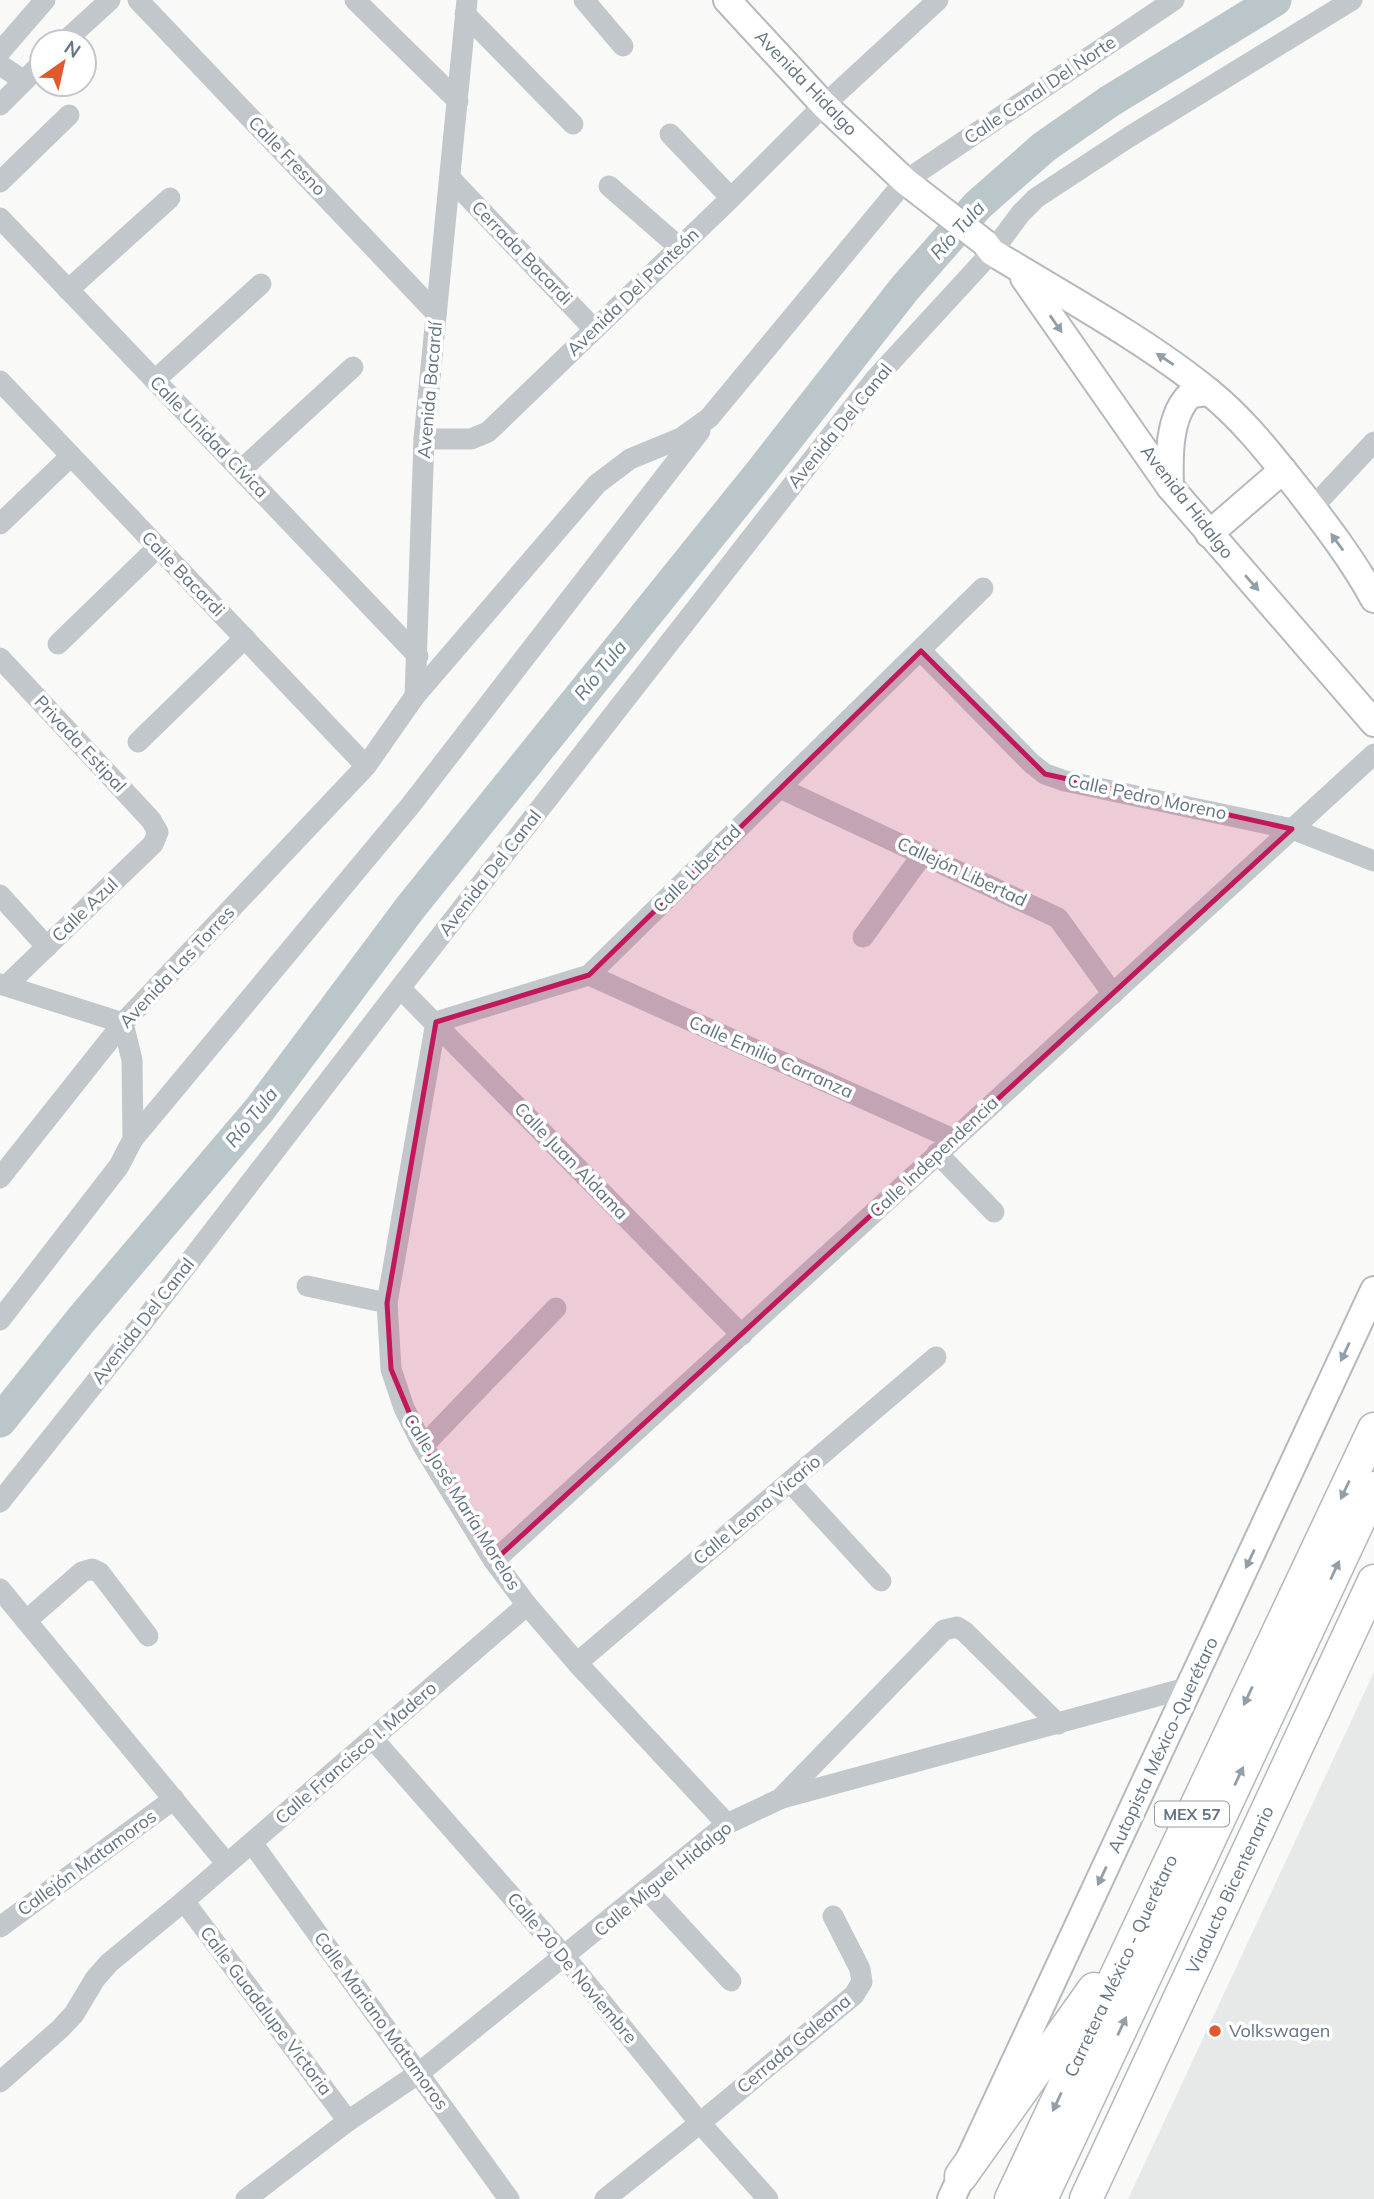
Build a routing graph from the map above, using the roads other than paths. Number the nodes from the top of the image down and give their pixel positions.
1 (45, 0) edge
2 (110, 0) edge
3 (138, 0) edge
4 (355, 0) edge
5 (584, 0) edge
6 (727, 0) edge
7 (1174, 0) edge
8 (1352, 0) edge
9 (933, 2) edge
10 (466, 7) edge
11 (79, 28) edge
12 (623, 46) dead end
13 (2, 54) edge
14 (28, 76) edge
15 (23, 80) junction
16 (458, 101) junction
17 (0, 105) edge
18 (824, 105) junction
19 (69, 115) dead end
20 (573, 124) dead end
21 (670, 134) dead end
22 (450, 178) junction
23 (0, 182) edge
24 (608, 186) dead end
25 (914, 188) junction
26 (170, 198) dead end
27 (731, 198) junction
28 (0, 218) edge
29 (679, 247) junction
30 (989, 248) junction
31 (1017, 268) junction
32 (261, 284) dead end
33 (68, 290) junction
34 (436, 313) junction
35 (594, 329) junction
36 (353, 367) dead end
37 (155, 380) junction
38 (0, 381) edge
39 (1209, 391) junction
40 (709, 418) junction
41 (424, 439) junction
42 (1374, 442) edge
43 (71, 456) junction
44 (241, 470) junction
45 (1283, 470) junction
46 (1170, 487) junction
47 (1312, 508) junction
48 (0, 524) edge
49 (1209, 534) junction
50 (158, 547) junction
51 (984, 588) dead end
52 (1374, 599) edge
53 (245, 638) junction
54 (58, 644) dead end
55 (921, 651) junction
56 (418, 656) junction
57 (0, 659) edge
58 (415, 696) junction
59 (1374, 723) edge
60 (138, 742) dead end
61 (1374, 754) edge
62 (366, 766) junction
63 (780, 788) junction
64 (1292, 829) junction
65 (158, 832) joint
66 (923, 854) junction
67 (1374, 862) edge
68 (0, 895) edge
69 (863, 937) dead end
70 (47, 947) junction
71 (589, 975) junction
72 (3, 984) edge
73 (400, 988) junction
74 (1113, 994) junction
75 (123, 1023) junction
76 (436, 1023) junction
77 (133, 1139) junction
78 (945, 1146) junction
79 (0, 1178) edge
80 (993, 1212) dead end
81 (307, 1286) dead end
82 (1374, 1290) edge
83 (387, 1303) junction
84 (556, 1308) dead end
85 (0, 1320) edge
86 (742, 1335) junction
87 (936, 1357) dead end
88 (1374, 1429) edge
89 (423, 1446) junction
90 (790, 1482) junction
91 (1374, 1488) edge
92 (0, 1502) edge
93 (494, 1561) junction
94 (881, 1581) dead end
95 (1374, 1581) edge
96 (0, 1589) edge
97 (527, 1605) junction
98 (1374, 1616) edge
99 (26, 1621) junction
100 (148, 1636) dead end
101 (577, 1663) junction
102 (1190, 1687) junction
103 (1058, 1724) junction
104 (373, 1739) junction
105 (782, 1798) junction
106 (174, 1799) junction
107 (727, 1824) junction
108 (252, 1843) junction
109 (227, 1864) junction
110 (647, 1889) junction
111 (184, 1901) junction
112 (833, 1916) dead end
113 (1143, 1919) junction
114 (0, 1927) edge
115 (565, 1957) junction
116 (731, 1981) dead end
117 (419, 2073) junction
118 (0, 2082) edge
119 (1084, 2108) junction
120 (348, 2121) junction
121 (700, 2123) junction
122 (956, 2188) edge
123 (246, 2199) edge
124 (509, 2199) edge
125 (605, 2199) edge
126 (768, 2199) edge
127 (1011, 2199) edge
128 (1041, 2199) edge
129 (1055, 2199) edge
130 (1086, 2199) edge
131 (1097, 2199) edge

1 - 13 street
2 - 11 street
3 - 34 street, Calle Fresno
4 - 16 street
5 - 12 street
6 - 18 main road, Avenida Hidalgo
7 - 25 street, Calle Canal Del Norte
8 - 30 street, Avenida Del Canal
9 - 18 street, Avenida Del Panteón
10 - 16 street, Avenida Bacardí
10 - 20 street
13 - 15 street
14 - 15 street
15 - 17 street
16 - 22 street, Avenida Bacardí
18 - 25 main road, Avenida Hidalgo
18 - 27 street, Avenida Del Panteón
19 - 23 street
21 - 27 street
22 - 34 street, Avenida Bacardí
22 - 35 street, Cerrada Bacardi
24 - 29 street
25 - 30 main road, Avenida Hidalgo
25 - 40 street, Calle Canal Del Norte
26 - 33 street
27 - 29 street, Avenida Del Panteón
28 - 33 street, Calle Unidad Cívica
29 - 35 street, Avenida Del Panteón
30 - 31 main road, Avenida Hidalgo
30 - 73 street, Avenida Del Canal
39 -> 31 main road, Avenida Hidalgo
31 -> 46 main road, Avenida Hidalgo
32 - 37 street
33 - 37 street, Calle Unidad Cívica
34 - 41 street, Avenida Bacardí
35 - 41 street, Avenida Del Panteón
36 - 44 street
37 - 44 street, Calle Unidad Cívica
38 - 43 street, Calle Bacardi
39 - 45 main road, Avenida Hidalgo
39 - 46 main road
40 - 58 street
40 - 77 street
41 - 56 street, Avenida Bacardí
42 - 47 street
43 - 48 street
43 - 50 street, Calle Bacardi
44 - 56 street, Calle Unidad Cívica
45 - 47 main road, Avenida Hidalgo
45 - 49 main road
46 - 49 main road, Avenida Hidalgo
52 -> 47 main road, Avenida Hidalgo
49 -> 59 main road, Avenida Hidalgo
50 - 53 street, Calle Bacardi
50 - 54 street
51 - 55 street, Calle Libertad
53 - 60 street
53 - 62 street, Calle Bacardi
55 - 63 street, Calle Libertad
55 - 64 street, Calle Pedro Moreno
56 - 58 street, Avenida Bacardí
57 - 65 street, Privada Estipal
58 - 62 street
61 - 64 street, Calle Independencia
62 - 75 street, Avenida Las Torres
63 - 66 street, Callejón Libertad
63 - 71 street, Calle Libertad
64 - 67 street, Calle Pedro Moreno
64 - 74 street, Calle Independencia
65 - 70 street, Calle Azul
66 - 69 street
66 - 74 street, Callejón Libertad
68 - 70 street
70 - 72 street, Calle Azul
71 - 76 street, Calle Libertad
71 - 78 street, Calle Emilio Carranza
72 - 75 street
73 - 76 street, Calle Juan Aldama
73 - 92 street, Avenida Del Canal
74 - 78 street, Calle Independencia
75 - 77 street
75 - 79 street, Avenida Las Torres
76 - 83 street, Calle José María Morelos
76 - 86 street, Calle Juan Aldama
77 - 85 street
78 - 80 street, Calle Emilio Carranza
78 - 86 street, Calle Independencia
81 - 83 street
82 -> 102 main road, Autopista México-Querétaro
83 - 89 street, Calle José María Morelos
84 - 89 street
86 - 93 street, Calle Independencia
87 - 90 street, Calle Leona Vicario
88 -> 113 highway, Carretera México - Querétaro / MEX 57
89 - 93 street, Calle José María Morelos
90 - 94 street
90 - 101 street, Calle Leona Vicario
119 -> 91 highway, Carretera México - Querétaro / MEX 57
93 - 97 street, Calle José María Morelos
95 - 130 highway, Viaducto Bicentenario
96 - 99 street
97 - 101 street, Calle José María Morelos
97 - 104 street, Calle Francisco I. Madero
98 - 131 main road
99 - 100 street
99 - 106 street
101 - 107 street, Calle José María Morelos
102 - 103 street, Calle Miguel Hidalgo
102 -> 122 main road, Autopista México-Querétaro
103 - 105 street, Calle Miguel Hidalgo
103 - 105 street
104 - 108 street, Calle Francisco I. Madero
104 - 115 street, Calle 20 De Noviembre
105 - 107 street, Calle Miguel Hidalgo
106 - 109 street
106 - 114 street, Callejón Matamoros
107 - 110 street, Calle Miguel Hidalgo
108 - 109 street, Calle Francisco I. Madero
108 - 117 street, Calle Mariano Matamoros
109 - 111 street, Calle Francisco I. Madero
110 - 115 street, Calle Miguel Hidalgo
110 - 116 street
111 - 118 street, Calle Francisco I. Madero
111 - 120 street, Calle Guadalupe Victoria
112 - 121 street, Cerrada Galeana
113 - 122 highway
113 -> 127 highway, Carretera México - Querétaro / MEX 57
115 - 117 street, Calle Miguel Hidalgo
115 - 121 street, Calle 20 De Noviembre
117 - 120 street, Calle Miguel Hidalgo
117 - 124 street, Calle Mariano Matamoros
119 - 128 highway, Carretera México - Querétaro / MEX 57
119 - 129 highway
120 - 123 street, Calle Miguel Hidalgo
121 - 125 street, Cerrada Galeana
121 - 126 street, Calle 20 De Noviembre

